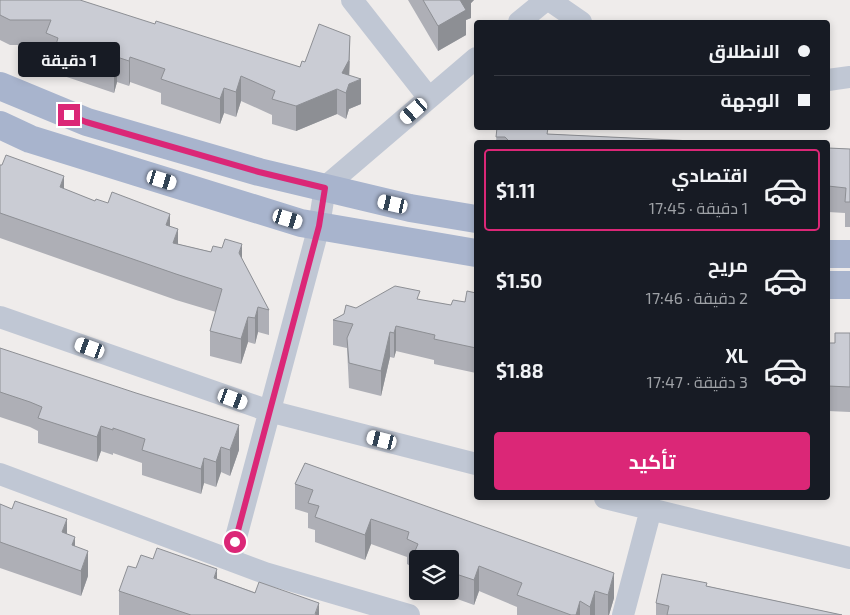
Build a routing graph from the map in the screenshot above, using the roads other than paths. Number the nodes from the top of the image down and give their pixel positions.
1 (352, 0) edge
2 (547, 0) edge
3 (522, 20) edge
4 (578, 20) edge
5 (474, 60) edge
6 (850, 77) edge
7 (830, 80) edge
8 (0, 86) edge
9 (429, 98) junction
10 (0, 125) edge
11 (325, 188) junction
12 (474, 219) edge
13 (319, 226) junction
14 (474, 253) edge
15 (830, 254) edge
16 (850, 254) edge
17 (850, 284) edge
18 (830, 285) edge
19 (0, 317) edge
20 (269, 411) junction
21 (474, 463) edge
22 (0, 474) edge
23 (613, 500) edge
24 (651, 509) junction
25 (850, 558) edge
26 (230, 560) junction
27 (409, 615) edge
28 (623, 615) edge

1 - 9 street
2 - 3 street
2 - 4 street
5 - 9 street
6 - 7 street
8 - 11 main road
9 - 11 street
10 - 13 main road
11 - 12 main road
11 - 13 street
13 - 14 main road
13 - 20 street
15 - 16 main road
17 - 18 main road
19 - 20 street
20 - 21 street
20 - 26 street
22 - 26 street
23 - 24 street
24 - 25 street
24 - 28 street
26 - 27 street

